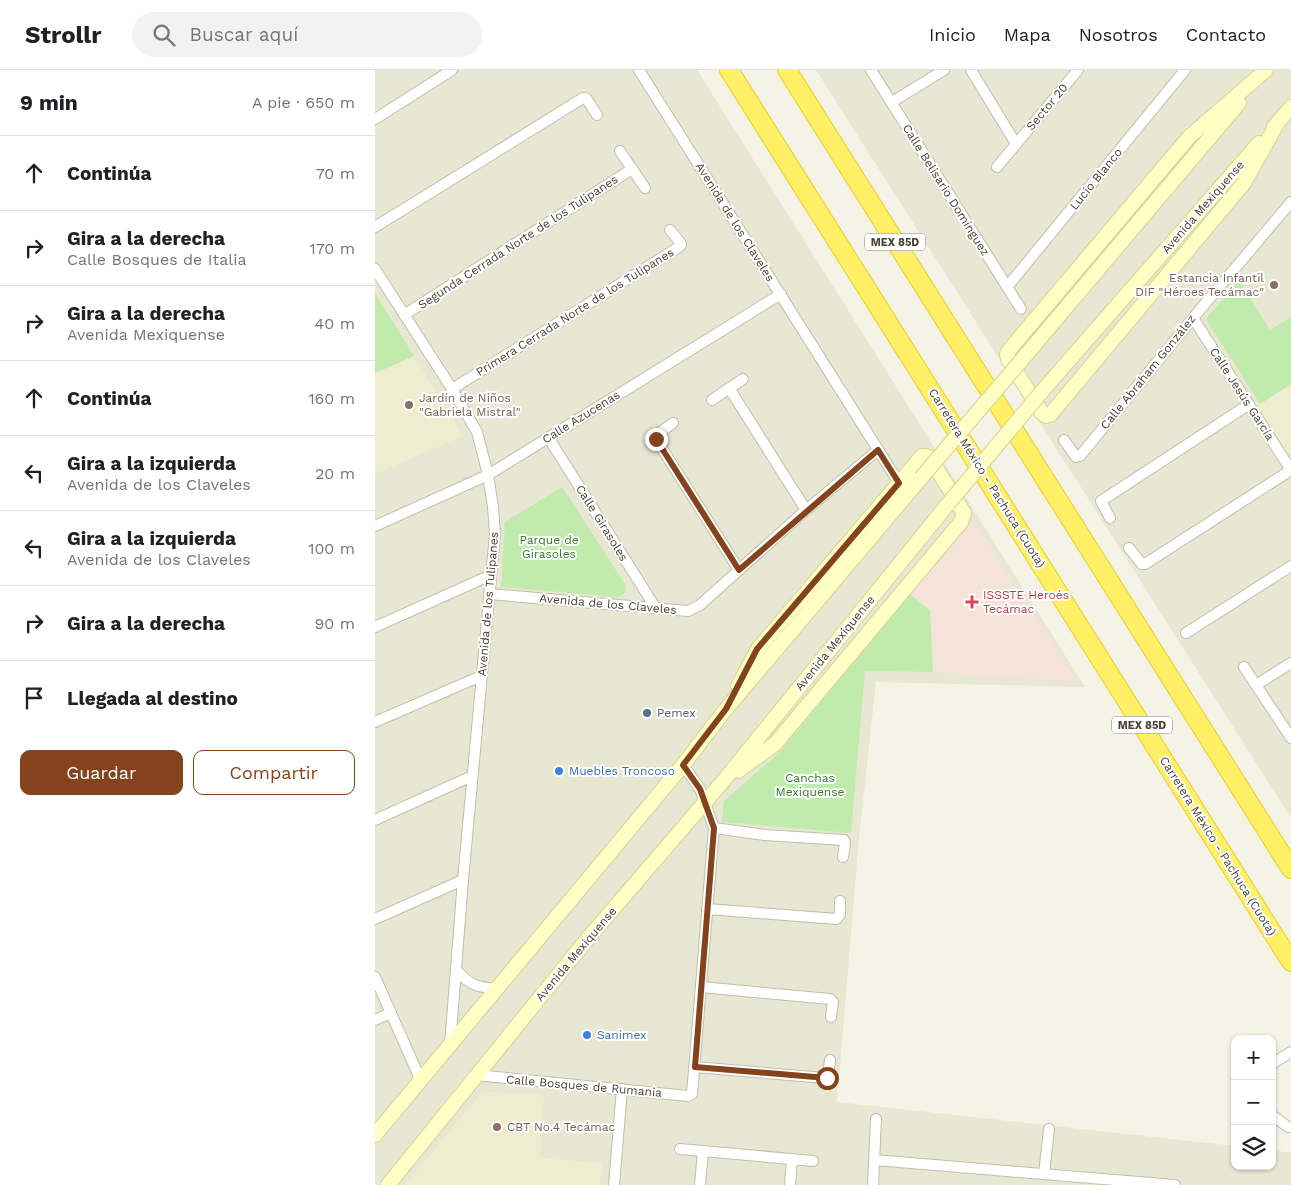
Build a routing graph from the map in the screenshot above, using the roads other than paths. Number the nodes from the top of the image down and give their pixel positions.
1 (452, 70) edge
2 (639, 70) edge
3 (729, 70) edge
4 (787, 70) edge
5 (871, 70) edge
6 (944, 70) edge
7 (971, 70) edge
8 (1078, 70) edge
9 (1185, 70) edge
10 (1267, 70) edge
11 (892, 102) junction
12 (1291, 107) edge
13 (597, 115) dead end
14 (375, 119) edge
15 (1278, 122) junction
16 (1016, 144) junction
17 (621, 152) dead end
18 (997, 167) dead end
19 (632, 169) junction
20 (645, 188) dead end
21 (1291, 202) edge
22 (375, 227) edge
23 (670, 230) dead end
24 (375, 269) edge
25 (1007, 287) junction
26 (781, 294) junction
27 (1021, 309) dead end
28 (405, 316) junction
29 (1193, 318) junction
30 (743, 379) dead end
31 (729, 388) junction
32 (452, 389) junction
33 (713, 400) dead end
34 (1248, 405) junction
35 (673, 423) dead end
36 (548, 437) junction
37 (1065, 440) dead end
38 (878, 450) junction
39 (1291, 470) edge
40 (488, 476) junction
41 (899, 483) junction
42 (806, 510) junction
43 (1110, 518) dead end
44 (375, 526) edge
45 (1129, 548) dead end
46 (1291, 566) edge
47 (739, 570) junction
48 (491, 575) junction
49 (489, 594) junction
50 (655, 608) junction
51 (375, 626) edge
52 (1186, 633) dead end
53 (1291, 663) edge
54 (1244, 667) dead end
55 (481, 676) junction
56 (1256, 685) junction
57 (726, 709) junction
58 (375, 722) edge
59 (1291, 738) edge
60 (683, 765) junction
61 (472, 776) junction
62 (725, 779) junction
63 (705, 803) junction
64 (375, 820) edge
65 (714, 828) junction
66 (843, 857) dead end
67 (1291, 869) edge
68 (463, 880) junction
69 (839, 901) dead end
70 (707, 909) junction
71 (375, 919) edge
72 (1291, 962) edge
73 (456, 970) junction
74 (375, 977) edge
75 (701, 987) junction
76 (498, 988) junction
77 (391, 1013) junction
78 (831, 1017) dead end
79 (375, 1020) edge
80 (450, 1046) junction
81 (1291, 1052) edge
82 (830, 1060) dead end
83 (1276, 1061) edge
84 (695, 1067) junction
85 (476, 1076) junction
86 (421, 1081) junction
87 (622, 1089) junction
88 (1276, 1118) edge
89 (876, 1119) dead end
90 (1291, 1127) edge
91 (1049, 1129) dead end
92 (375, 1135) edge
93 (680, 1149) dead end
94 (703, 1151) junction
95 (792, 1159) junction
96 (875, 1160) junction
97 (813, 1161) dead end
98 (1044, 1174) junction
99 (1108, 1182) edge
100 (388, 1185) edge
101 (614, 1185) edge
102 (700, 1185) edge
103 (790, 1185) edge
104 (873, 1185) edge
105 (1175, 1185) edge

1 - 14 street
2 - 26 street, Avenida de los Claveles
3 - 72 highway, Carretera México - Pachuca (Cuota) / MEX 85D
4 - 67 highway, MEX 85D
5 - 11 street, Calle Belisario Domínguez
6 - 11 street
7 - 16 street, Sector 20
8 - 16 street, Sector 20
9 - 25 street, Lucio Blanco
10 - 15 main road
10 - 57 main road, bridge
11 - 25 street, Calle Belisario Domínguez
12 - 15 main road, Avenida Mexiquense
13 - 22 street
15 - 62 main road, Avenida Mexiquense, bridge
16 - 18 street, Sector 20
17 - 19 street, Segunda Cerrada Norte de los Tulipanes
19 - 20 street, Segunda Cerrada Norte de los Tulipanes
19 - 28 street, Segunda Cerrada Norte de los Tulipanes
21 - 29 street, Calle Abraham González
23 - 32 street, Primera Cerrada Norte de los Tulipanes
24 - 28 street, Avenida de los Tulipanes
25 - 27 street, Calle Belisario Domínguez
26 - 36 street, Calle Azucenas
26 - 38 street, Avenida de los Claveles
28 - 32 street, Avenida de los Tulipanes
29 - 34 street, Calle Jesús García
29 - 37 street, Calle Abraham González
30 - 31 street
31 - 33 street
31 - 42 street
32 - 40 street, Avenida de los Tulipanes
34 - 39 street, Calle Jesús García
34 - 43 street
35 - 47 street
36 - 40 street, Calle Azucenas
36 - 50 street, Calle Girasoles
38 - 41 street, Avenida de los Claveles
38 - 42 street, Avenida de los Claveles
39 - 45 street
40 - 44 street, Calle Azucenas
40 - 48 street, Avenida de los Tulipanes
41 - 57 main road
41 - 62 main road
42 - 47 street, Avenida de los Claveles
46 - 52 street
47 - 50 street, Avenida de los Claveles
48 - 49 street, Avenida de los Tulipanes
48 - 51 street
49 - 50 street, Avenida de los Claveles
49 - 55 street, Avenida de los Tulipanes
53 - 56 street
54 - 56 street
55 - 58 street
55 - 61 street, Avenida de los Tulipanes
56 - 59 street
57 - 60 main road
60 - 63 street
60 - 76 main road
61 - 64 street
61 - 68 street, Avenida de los Tulipanes
62 - 63 main road, Avenida Mexiquense
63 - 65 street
63 - 85 main road, Avenida Mexiquense
65 - 66 street
65 - 70 street
68 - 71 street
68 - 73 street, Avenida de los Tulipanes
69 - 70 street
70 - 75 street
73 - 76 street
73 - 80 street, Avenida de los Tulipanes
74 - 77 street
75 - 78 street
75 - 84 street
76 - 80 main road
77 - 79 street
77 - 86 street
80 - 86 main road
81 - 83 street
82 - 84 street
84 - 87 street, Calle Bosques de Rumania
85 - 87 street, Calle Bosques de Rumania
85 - 100 main road, Avenida Mexiquense
86 - 92 main road
87 - 101 street
88 - 90 street
89 - 96 street
91 - 98 street
93 - 94 street
94 - 95 street
94 - 102 street
95 - 97 street
95 - 103 street
96 - 98 street
96 - 104 street
98 - 99 street
99 - 105 street

